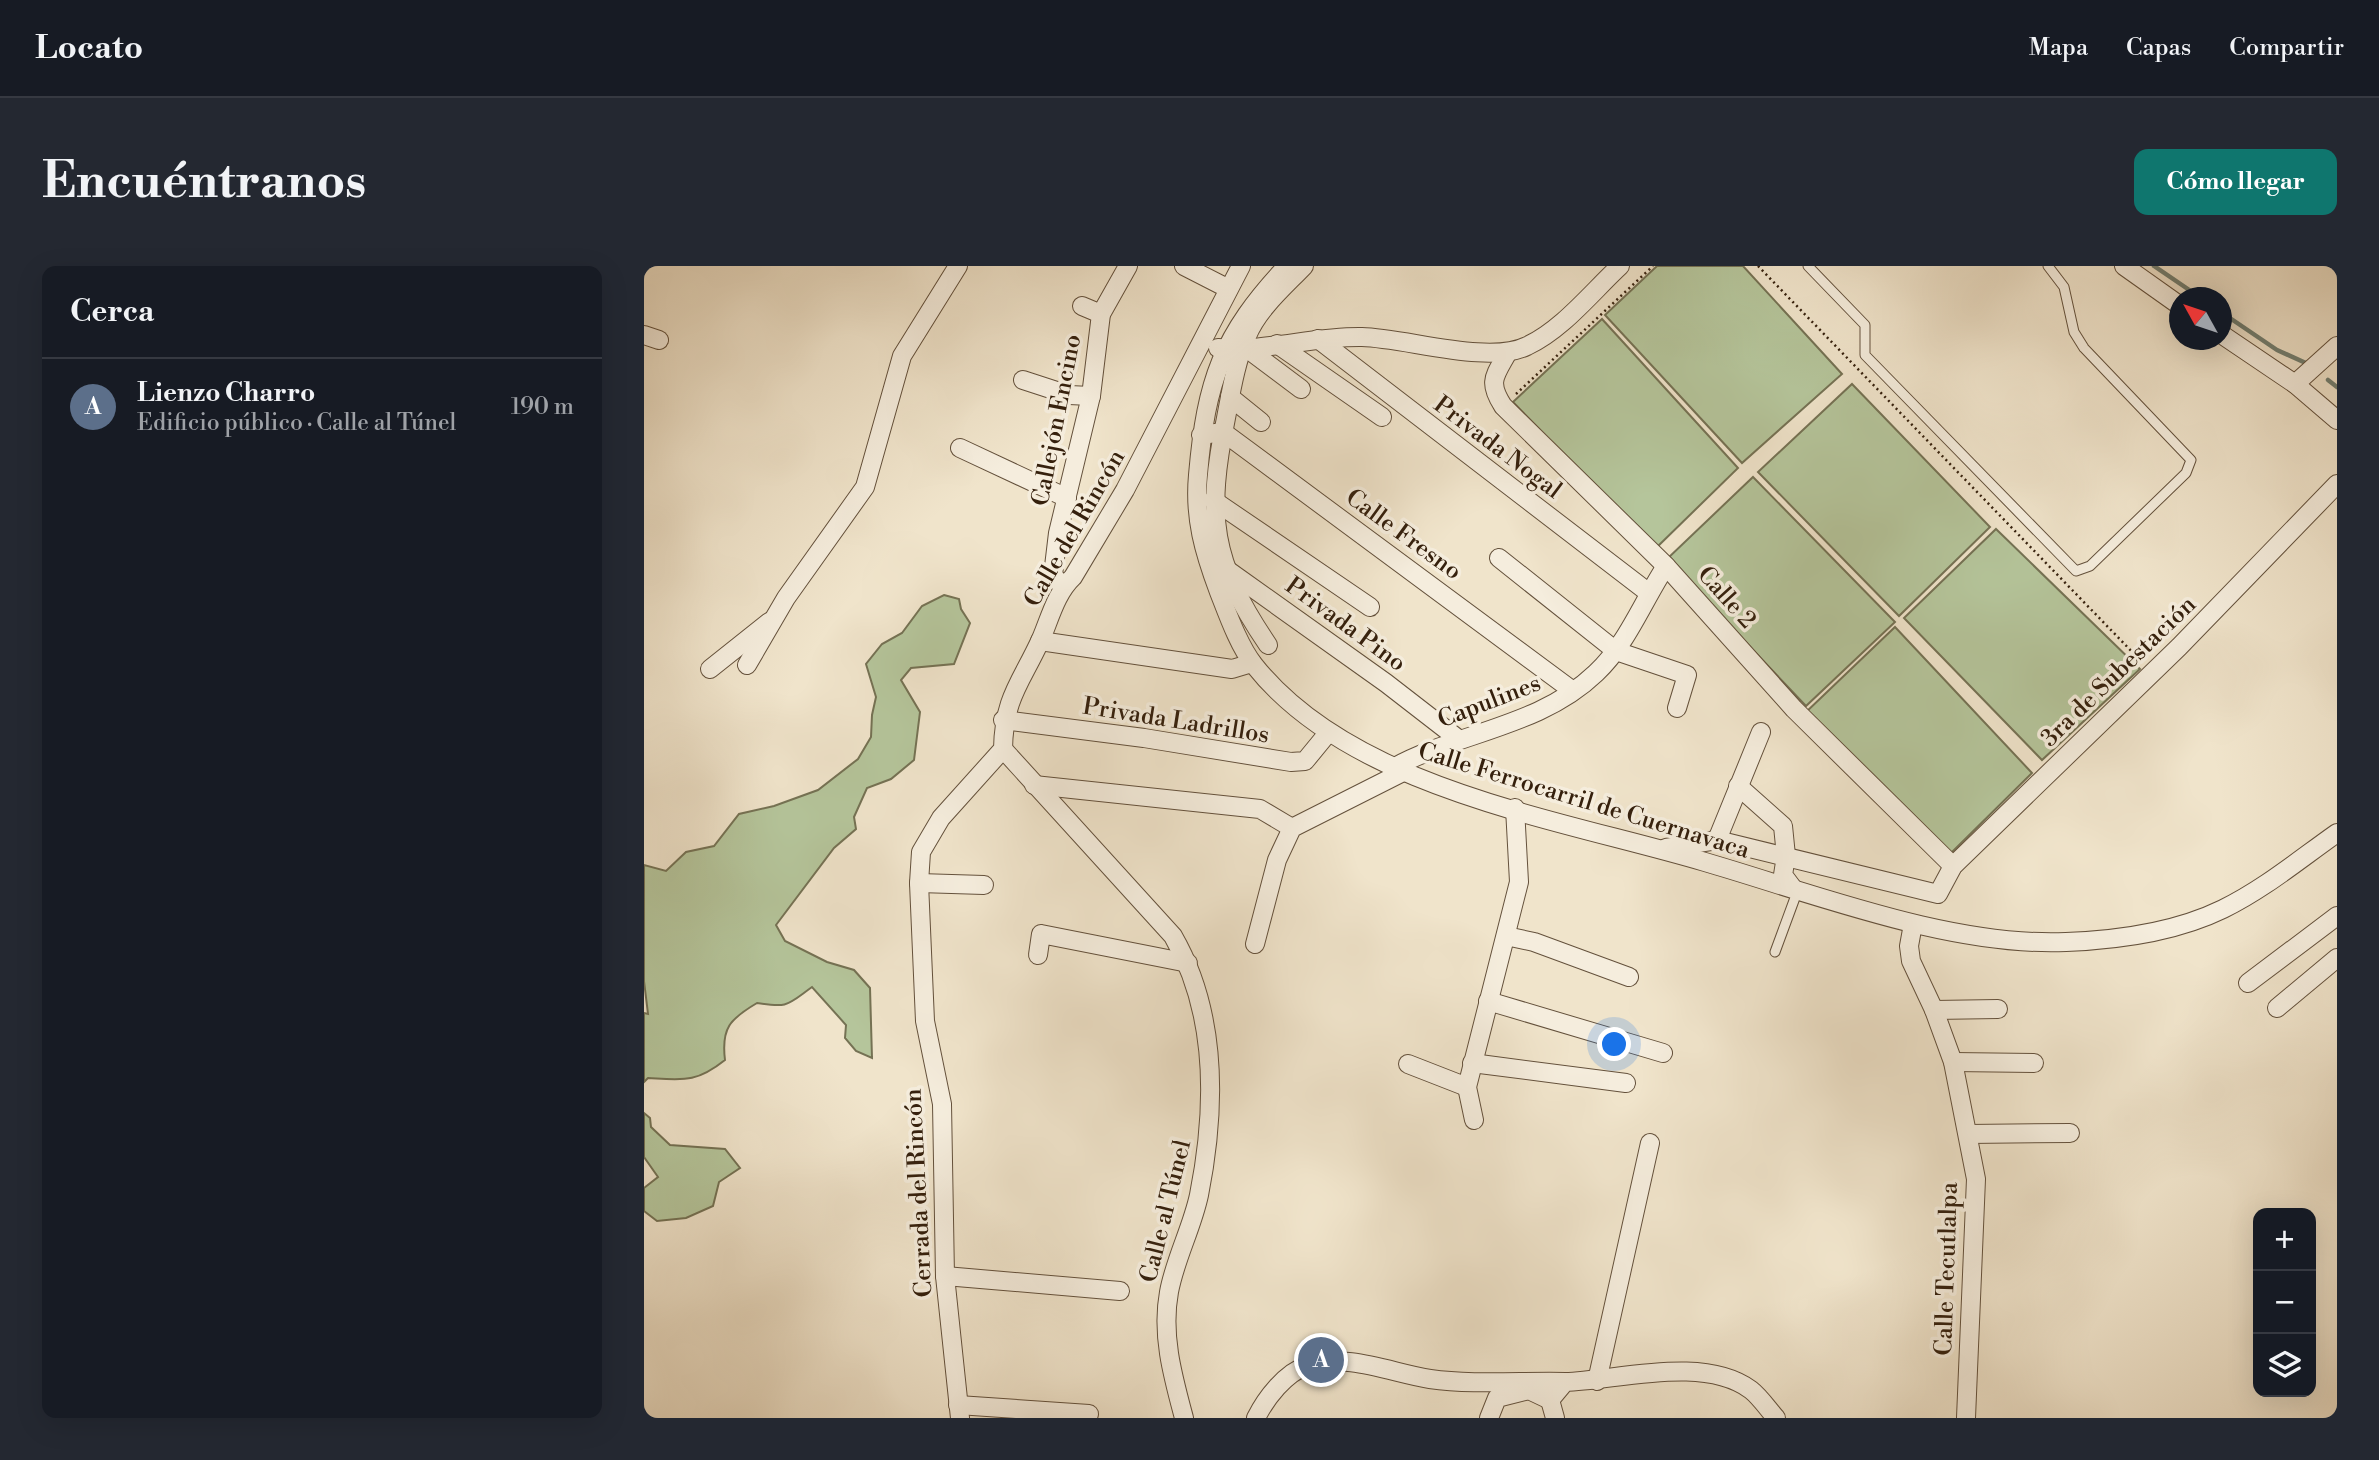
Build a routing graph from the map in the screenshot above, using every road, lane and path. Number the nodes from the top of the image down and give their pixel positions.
1 (958, 266) edge
2 (1128, 266) edge
3 (1184, 266) edge
4 (1241, 266) edge
5 (1287, 266) edge
6 (1304, 266) edge
7 (1620, 266) edge
8 (1653, 266) edge
9 (1758, 266) edge
10 (1808, 266) edge
11 (2048, 266) edge
12 (2124, 266) edge
13 (1227, 288) junction
14 (2169, 297) edge
15 (1082, 306) dead end
16 (1101, 313) junction
17 (1318, 339) junction
18 (2232, 342) edge
19 (1277, 344) junction
20 (1200, 346) junction
21 (2337, 346) edge
22 (1224, 348) junction
23 (1244, 348) junction
24 (1508, 352) junction
25 (1023, 380) dead end
26 (2294, 384) junction
27 (1301, 388) dead end
28 (1091, 396) junction
29 (1230, 397) junction
30 (1503, 406) junction
31 (1382, 417) dead end
32 (2337, 419) edge
33 (1261, 422) dead end
34 (1223, 432) junction
35 (1201, 435) junction
36 (960, 448) dead end
37 (2337, 484) edge
38 (1068, 498) junction
39 (1213, 500) junction
40 (1204, 552) junction
41 (1499, 558) dead end
42 (1666, 566) junction
43 (1226, 569) junction
44 (1063, 587) junction
45 (1649, 593) junction
46 (1370, 607) dead end
47 (775, 618) junction
48 (1040, 642) junction
49 (1268, 645) dead end
50 (1616, 651) junction
51 (1252, 663) junction
52 (747, 665) dead end
53 (710, 669) dead end
54 (2152, 673) junction
55 (1573, 691) junction
56 (1677, 708) dead end
57 (1003, 720) junction
58 (1761, 732) dead end
59 (1328, 733) junction
60 (1457, 738) junction
61 (1003, 750) junction
62 (1398, 770) junction
63 (1034, 785) junction
64 (1738, 786) junction
65 (1514, 808) junction
66 (1292, 828) junction
67 (2337, 833) edge
68 (1717, 840) junction
69 (1663, 849) junction
70 (1786, 856) junction
71 (1953, 866) junction
72 (919, 883) junction
73 (984, 885) dead end
74 (1792, 887) junction
75 (2337, 916) edge
76 (1913, 924) junction
77 (1506, 936) junction
78 (1255, 944) dead end
79 (1774, 952) dead end
80 (1038, 955) dead end
81 (2337, 958) edge
82 (1188, 963) junction
83 (1629, 977) dead end
84 (2248, 983) dead end
85 (1488, 1001) junction
86 (2277, 1008) dead end
87 (1998, 1009) dead end
88 (1934, 1010) junction
89 (1663, 1054) dead end
90 (1953, 1062) junction
91 (1472, 1063) junction
92 (2034, 1063) dead end
93 (1408, 1064) dead end
94 (1626, 1083) dead end
95 (1467, 1087) junction
96 (1474, 1120) dead end
97 (2070, 1133) dead end
98 (1968, 1135) junction
99 (1650, 1143) dead end
100 (945, 1276) junction
101 (1120, 1292) dead end
102 (1597, 1381) junction
103 (1565, 1382) junction
104 (1550, 1400) junction
105 (959, 1411) edge
106 (1089, 1414) dead end
107 (1184, 1418) edge
108 (1256, 1418) edge
109 (1489, 1418) edge
110 (1555, 1418) edge
111 (1776, 1418) edge
112 (1966, 1418) edge

1 - 47 street
2 - 16 street, Callejón Encino
3 - 13 street
4 - 13 street, Calle del Rincón
5 - 22 street, Calle Ferrocarril de Cuernavaca
6 - 23 street
7 - 24 street
8 - 30 path
9 - 54 path
10 - 11 lane
12 - 14 street
13 - 20 street, Calle del Rincón
15 - 16 street
16 - 28 street, Callejón Encino
17 - 19 street
17 - 24 street
17 - 45 street, Privada Nogal
18 - 26 street
19 - 23 street
19 - 31 street
20 - 22 street
20 - 44 street, Calle del Rincón
21 - 26 street
22 - 23 street
22 - 35 street, Calle Ferrocarril de Cuernavaca
23 - 27 street
23 - 29 street
24 - 30 street
25 - 28 street
26 - 32 street
28 - 38 street, Callejón Encino
29 - 33 street
29 - 34 street
30 - 42 street, Calle 2
34 - 35 street
34 - 39 street
34 - 55 street, Calle Fresno
35 - 40 street, Calle Ferrocarril de Cuernavaca
36 - 38 street
37 - 54 street, 3ra de Subestación
38 - 44 street, Callejón Encino
39 - 43 street
39 - 46 street
40 - 43 street, Privada Pino
40 - 51 street, Calle Ferrocarril de Cuernavaca
41 - 50 street
42 - 45 street, Capulines
42 - 71 street, Calle 2
43 - 49 street
43 - 60 street, Privada Pino
44 - 48 street, Calle del Rincón
45 - 50 street, Capulines
47 - 52 street
47 - 53 street
48 - 51 street
48 - 57 street, Calle del Rincón
50 - 55 street, Capulines
50 - 56 street
51 - 59 street, Calle Ferrocarril de Cuernavaca
54 - 71 street, 3ra de Subestación
55 - 60 street, Capulines
57 - 59 street, Privada Ladrillos
57 - 61 street, Calle del Rincón
58 - 64 street
59 - 62 street, Calle Ferrocarril de Cuernavaca
60 - 62 street, Capulines
61 - 63 street, Calle al Túnel
61 - 72 street
62 - 65 street, Calle Ferrocarril de Cuernavaca
62 - 66 street, Capulines
63 - 66 street
63 - 82 street, Calle al Túnel
64 - 68 street
64 - 70 street
65 - 69 street, Calle Ferrocarril de Cuernavaca
65 - 77 street
66 - 78 street
67 - 76 street, Calle Ferrocarril de Cuernavaca
68 - 69 street
68 - 70 street
69 - 74 street, Calle Ferrocarril de Cuernavaca
70 - 71 street, 3ra de Subestación
70 - 74 street
72 - 73 street
72 - 100 street, Cerrada del Rincón
74 - 76 street, Calle Ferrocarril de Cuernavaca
74 - 79 lane
75 - 84 street
76 - 88 street, Calle Tecutlalpa
77 - 83 street
77 - 85 street
80 - 82 street
81 - 86 street
82 - 107 street, Calle al Túnel
85 - 89 street
85 - 91 street
87 - 88 street
88 - 90 street, Calle Tecutlalpa
90 - 92 street
90 - 98 street, Calle Tecutlalpa
91 - 94 street
91 - 95 street
93 - 95 street
95 - 96 street
97 - 98 street
98 - 112 street, Calle Tecutlalpa
99 - 102 street
100 - 101 street
100 - 105 street, Cerrada del Rincón
102 - 103 street
102 - 111 street
103 - 104 street
103 - 108 street
104 - 109 street
104 - 110 street
105 - 106 street

